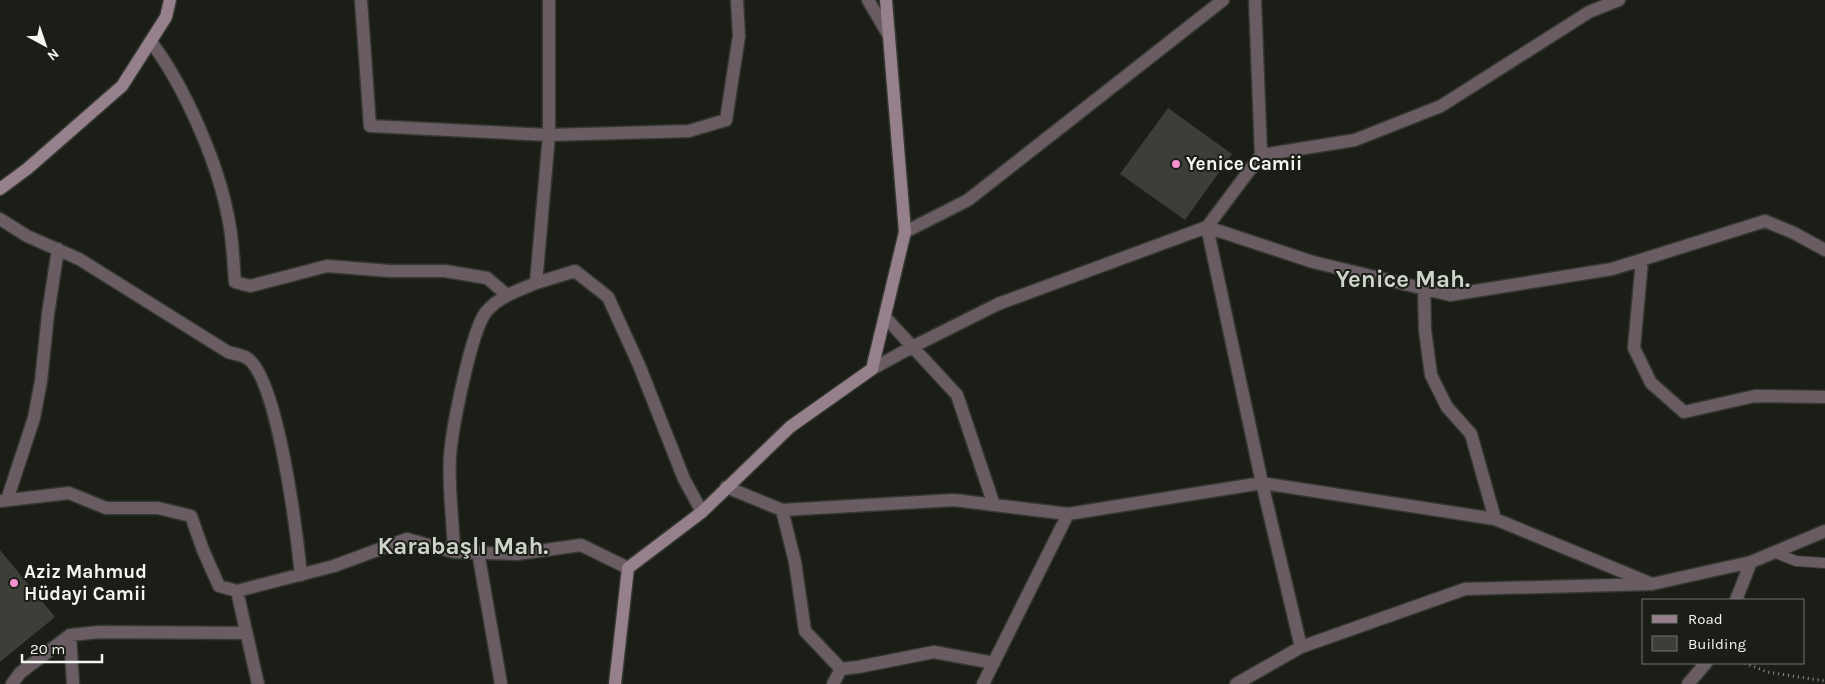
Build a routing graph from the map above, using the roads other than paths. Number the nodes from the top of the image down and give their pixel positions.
1 (170, 0) edge
2 (361, 0) edge
3 (549, 0) edge
4 (737, 0) edge
5 (868, 0) edge
6 (886, 0) edge
7 (1223, 0) edge
8 (1255, 0) edge
9 (1619, 0) edge
10 (888, 36) junction
11 (151, 42) junction
12 (549, 135) junction
13 (1261, 155) junction
14 (0, 188) edge
15 (0, 219) edge
16 (1207, 227) junction
17 (905, 232) junction
18 (58, 250) junction
19 (1825, 250) edge
20 (1642, 260) junction
21 (536, 283) junction
22 (1424, 288) junction
23 (507, 295) junction
24 (885, 317) junction
25 (912, 346) junction
26 (872, 369) junction
27 (1825, 397) edge
28 (1262, 483) junction
29 (726, 487) junction
30 (3, 501) edge
31 (994, 505) junction
32 (782, 510) junction
33 (702, 512) junction
34 (1068, 514) junction
35 (1494, 519) junction
36 (1825, 531) edge
37 (454, 552) junction
38 (478, 552) junction
39 (1772, 552) junction
40 (1751, 562) junction
41 (1825, 564) edge
42 (628, 568) junction
43 (301, 575) junction
44 (1652, 584) junction
45 (237, 591) junction
46 (1736, 599) edge
47 (246, 633) junction
48 (70, 635) junction
49 (1301, 647) junction
50 (994, 663) junction
51 (1705, 664) edge
52 (841, 668) junction
53 (12, 684) edge
54 (73, 684) edge
55 (258, 684) edge
56 (501, 684) edge
57 (615, 684) edge
58 (833, 684) edge
59 (983, 684) edge
60 (1236, 684) edge
61 (1688, 684) edge

1 - 11 street
2 - 12 street
3 - 12 street
4 - 12 street
5 - 10 street
6 - 10 street
7 - 17 street
8 - 13 street
9 - 13 street
10 - 17 street
11 - 14 street
11 - 23 street
12 - 21 street
13 - 16 street
15 - 18 street
16 - 22 street
16 - 25 street
16 - 28 street
17 - 24 street
18 - 30 street
18 - 43 street
19 - 20 street
20 - 22 street
20 - 27 street
21 - 23 street
21 - 33 street
22 - 35 street
23 - 37 street
24 - 25 street
24 - 26 street
25 - 26 street
25 - 31 street
26 - 29 street
28 - 34 street
28 - 35 street
28 - 49 street
29 - 32 street
29 - 33 street
30 - 45 street
31 - 32 street
31 - 34 street
32 - 52 street
33 - 42 street
34 - 50 street
35 - 44 street
36 - 39 street
37 - 38 street
37 - 43 street
38 - 42 street
38 - 56 street
39 - 40 street
39 - 41 lane
40 - 44 street
40 - 46 street
42 - 57 street
43 - 45 street
44 - 49 street
45 - 47 street
47 - 48 street
47 - 55 street
48 - 53 street
48 - 54 street
49 - 60 street
50 - 52 street
50 - 59 street
51 - 61 street
52 - 58 street

